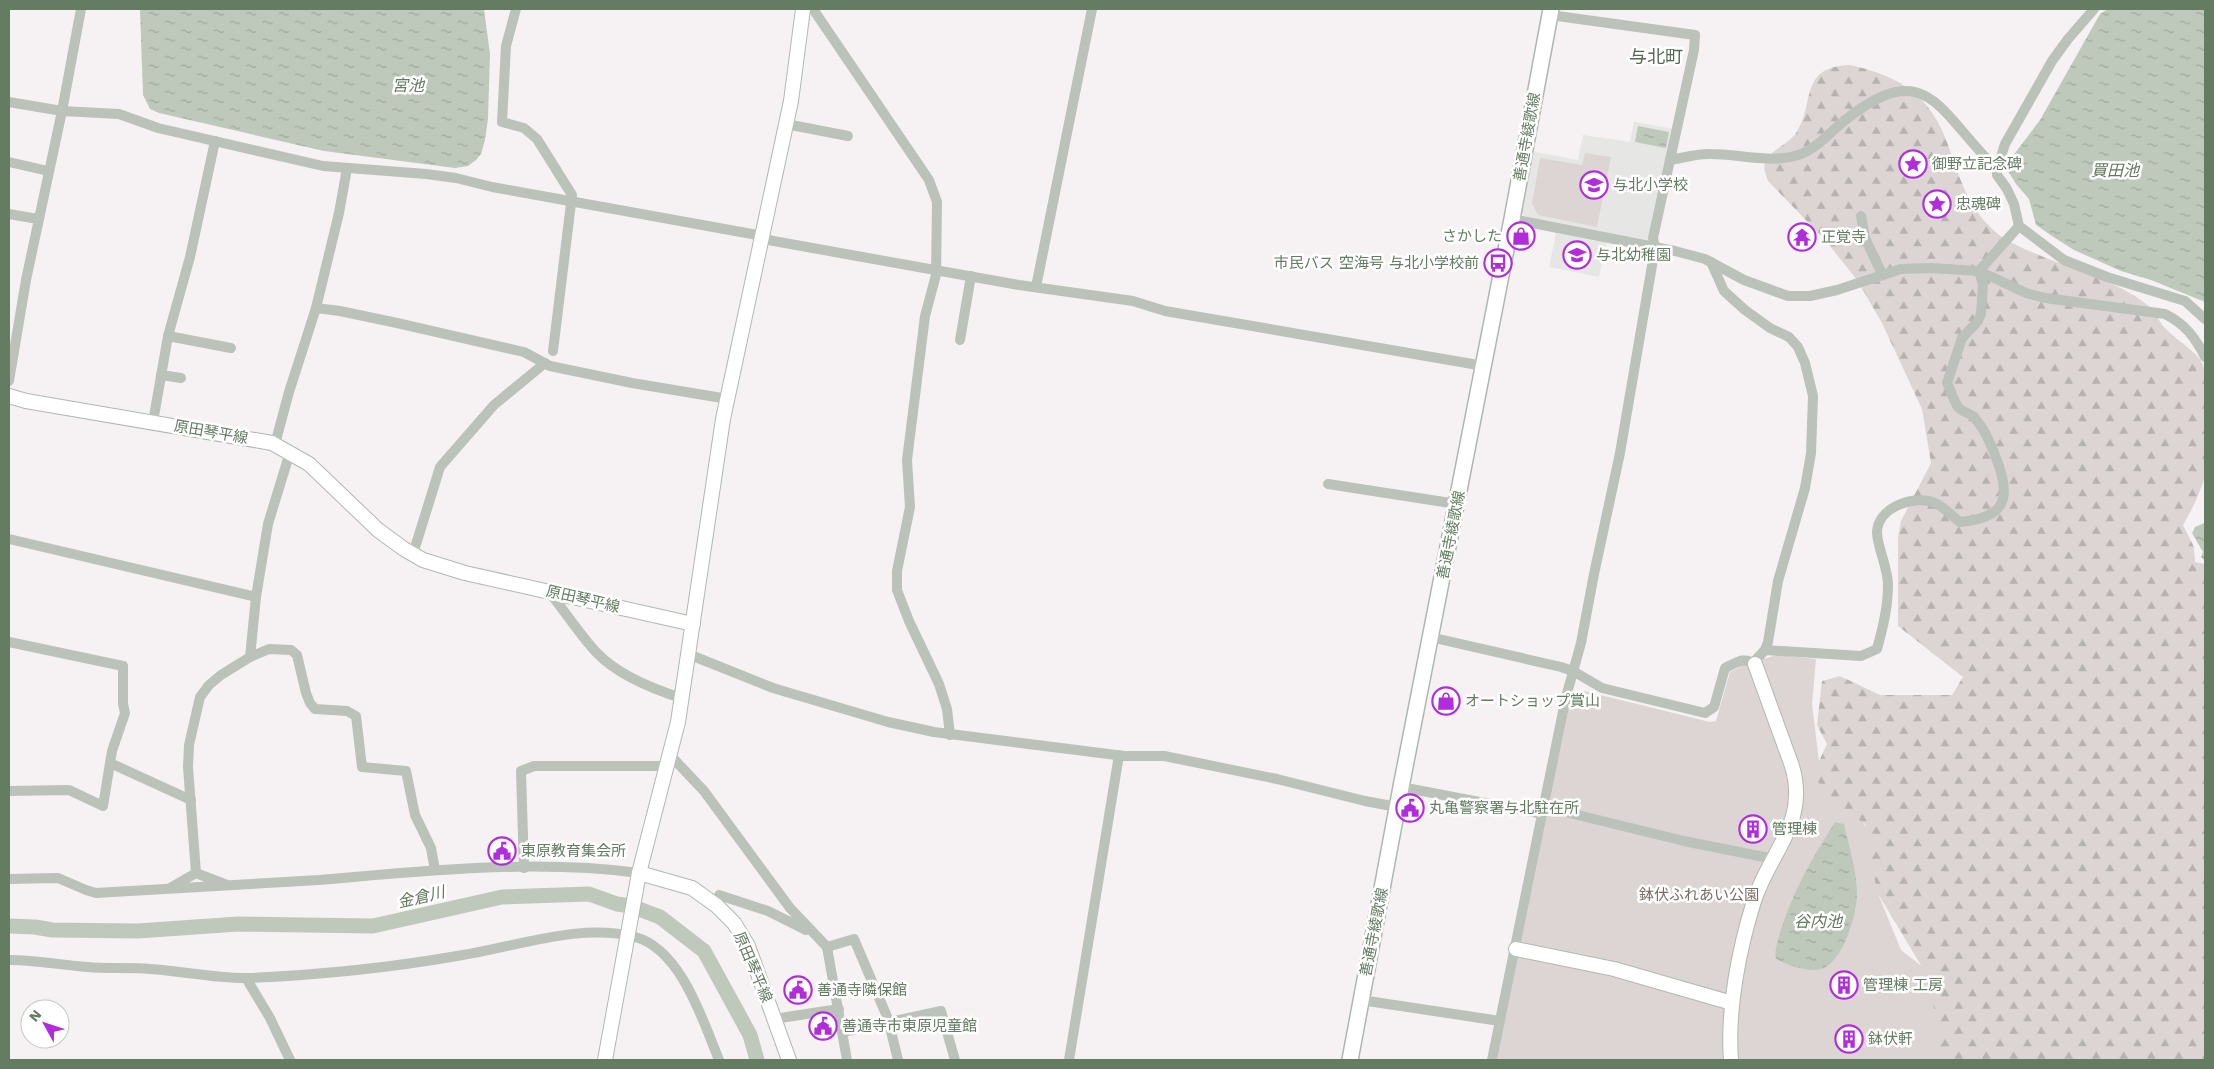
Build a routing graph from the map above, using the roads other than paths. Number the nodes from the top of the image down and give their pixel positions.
1 (81, 9) edge
2 (516, 9) edge
3 (803, 9) edge
4 (813, 9) edge
5 (1092, 9) edge
6 (2094, 9) edge
7 (1550, 12) edge
8 (9, 102) edge
9 (62, 110) junction
10 (786, 124) junction
11 (848, 136) dead end
12 (215, 141) junction
13 (1670, 160) junction
14 (9, 162) edge
15 (1997, 169) junction
16 (48, 171) junction
17 (346, 174) dead end
18 (571, 201) junction
19 (9, 214) edge
20 (1861, 216) dead end
21 (38, 219) junction
22 (1512, 220) junction
23 (2019, 226) junction
24 (763, 238) junction
25 (1655, 248) junction
26 (1711, 262) junction
27 (936, 270) junction
28 (1979, 271) junction
29 (1882, 274) junction
30 (971, 276) junction
31 (1036, 287) junction
32 (316, 308) junction
33 (2205, 319) edge
34 (168, 336) junction
35 (960, 340) dead end
36 (231, 348) dead end
37 (553, 351) dead end
38 (2205, 357) edge
39 (545, 363) junction
40 (1484, 366) junction
41 (161, 375) junction
42 (181, 378) dead end
43 (9, 381) edge
44 (9, 396) edge
45 (728, 399) junction
46 (153, 422) junction
47 (276, 444) junction
48 (290, 452) junction
49 (1328, 484) dead end
50 (1457, 504) junction
51 (9, 539) edge
52 (413, 554) junction
53 (549, 592) junction
54 (256, 597) junction
55 (693, 624) junction
56 (1430, 638) junction
57 (9, 642) edge
58 (1765, 650) junction
59 (688, 654) junction
60 (250, 657) junction
61 (1754, 664) junction
62 (1573, 671) junction
63 (681, 698) junction
64 (950, 735) junction
65 (1118, 755) junction
66 (669, 761) junction
67 (110, 763) junction
68 (1401, 786) junction
69 (9, 791) edge
70 (191, 800) junction
71 (1545, 806) junction
72 (1397, 807) junction
73 (1774, 859) junction
74 (524, 868) junction
75 (436, 870) junction
76 (196, 873) junction
77 (639, 877) junction
78 (9, 879) edge
79 (230, 886) junction
80 (166, 889) junction
81 (717, 906) junction
82 (811, 932) junction
83 (628, 935) junction
84 (827, 947) junction
85 (1516, 949) junction
86 (9, 960) edge
87 (246, 978) junction
88 (1361, 1000) junction
89 (1732, 1003) junction
90 (839, 1009) junction
91 (774, 1018) junction
92 (1500, 1020) junction
93 (889, 1024) junction
94 (843, 1032) junction
95 (290, 1060) edge
96 (605, 1060) edge
97 (719, 1060) edge
98 (789, 1060) edge
99 (847, 1060) edge
100 (898, 1060) edge
101 (955, 1060) edge
102 (1069, 1060) edge
103 (1350, 1060) edge
104 (1492, 1060) edge
105 (1731, 1060) edge

1 - 9 street
2 - 18 street
3 - 10 street
4 - 27 street
5 - 31 street
6 - 15 street
7 - 13 street
7 - 22 main road, 善通寺綾歌線
8 - 9 street
9 - 12 street
9 - 16 street
10 - 11 street
10 - 24 street
12 - 18 street
12 - 34 street
13 - 15 street
13 - 25 street
14 - 16 street
15 - 23 street
16 - 21 street
17 - 32 street
18 - 24 street
18 - 37 street
19 - 21 street
20 - 29 street
21 - 43 street
22 - 25 street
22 - 40 main road, 善通寺綾歌線
23 - 28 street
23 - 33 street
24 - 27 street
24 - 45 street
25 - 26 street
25 - 62 street
26 - 29 street
26 - 58 street
27 - 30 street
27 - 64 street
28 - 29 street
28 - 38 street
28 - 58 street
30 - 31 street
30 - 35 street
31 - 40 street
32 - 39 street
32 - 47 street
34 - 36 street
34 - 41 street
39 - 45 street
39 - 52 street
40 - 50 main road, 善通寺綾歌線
41 - 42 street
41 - 46 street
44 - 46 street, 原田琴平線
45 - 55 street
46 - 47 street, 原田琴平線
47 - 48 street, 原田琴平線
48 - 52 street, 原田琴平線
48 - 54 street
49 - 50 street
50 - 56 main road, 善通寺綾歌線
51 - 54 street
52 - 53 street, 原田琴平線
53 - 55 street, 原田琴平線
53 - 63 street
54 - 60 street
55 - 59 street
56 - 62 street
56 - 68 main road, 善通寺綾歌線
57 - 67 street
58 - 61 street
59 - 63 street
59 - 64 street
60 - 70 street
60 - 75 street
61 - 62 street
61 - 73 street
62 - 71 street
63 - 66 street
64 - 65 street
65 - 72 street
65 - 102 street
66 - 74 street
66 - 77 street
66 - 82 street
67 - 69 street
67 - 70 street
68 - 71 street
68 - 72 main road, 善通寺綾歌線
70 - 76 street
71 - 73 street
71 - 85 street
72 - 88 main road, 善通寺綾歌線
73 - 89 street
74 - 75 street
74 - 77 street
75 - 79 street
76 - 79 street
76 - 80 street
77 - 81 street, 原田琴平線
77 - 83 street
78 - 80 street
79 - 80 street
81 - 82 street
81 - 91 street, 原田琴平線
82 - 84 street
83 - 87 street
83 - 96 street
83 - 97 street
84 - 90 street
84 - 93 street
85 - 89 street
85 - 92 street
86 - 87 street
87 - 95 street
88 - 92 street
88 - 103 main road, 善通寺綾歌線
89 - 105 street
90 - 91 street
90 - 94 street
91 - 98 street, 原田琴平線
92 - 104 street
93 - 94 street
93 - 100 street
93 - 101 street
94 - 99 street

